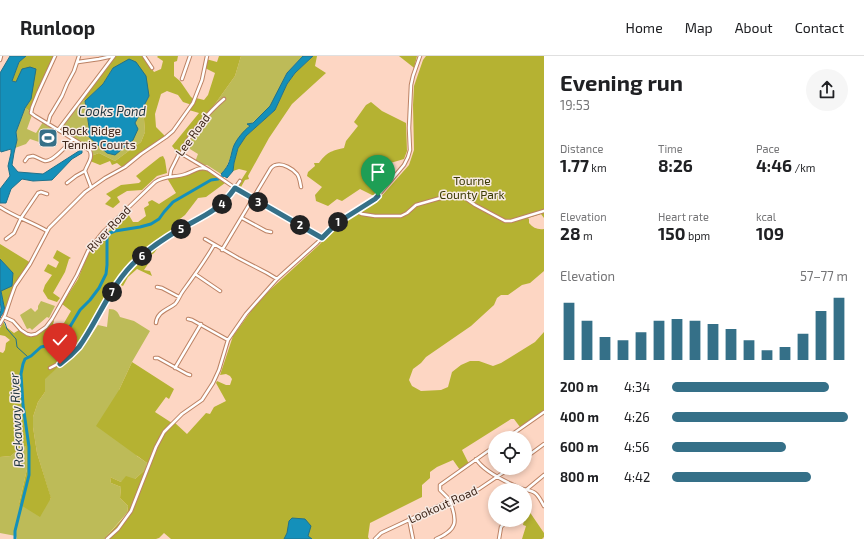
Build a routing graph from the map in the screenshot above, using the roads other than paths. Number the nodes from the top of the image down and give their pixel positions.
1 (1, 56) edge
2 (55, 56) edge
3 (79, 56) edge
4 (113, 56) edge
5 (144, 56) edge
6 (190, 56) edge
7 (207, 56) edge
8 (420, 56) edge
9 (0, 60) edge
10 (78, 62) junction
11 (152, 68) dead end
12 (182, 79) dead end
13 (224, 99) dead end
14 (48, 124) junction
15 (58, 130) junction
16 (73, 139) junction
17 (182, 154) junction
18 (25, 161) dead end
19 (207, 168) junction
20 (85, 171) junction
21 (170, 176) junction
22 (240, 181) dead end
23 (67, 182) dead end
24 (91, 187) junction
25 (301, 187) dead end
26 (235, 188) junction
27 (47, 194) dead end
28 (253, 199) junction
29 (0, 207) edge
30 (357, 210) junction
31 (544, 211) edge
32 (21, 218) junction
33 (242, 218) junction
34 (47, 232) junction
35 (271, 232) dead end
36 (322, 238) junction
37 (6, 239) dead end
38 (205, 239) dead end
39 (214, 245) junction
40 (222, 250) junction
41 (195, 274) junction
42 (277, 279) junction
43 (158, 287) dead end
44 (220, 291) dead end
45 (179, 297) junction
46 (2, 320) edge
47 (188, 320) dead end
48 (156, 323) dead end
49 (201, 324) junction
50 (228, 340) junction
51 (155, 358) dead end
52 (50, 368) dead end
53 (175, 368) junction
54 (190, 375) dead end
55 (544, 412) edge
56 (517, 431) edge
57 (544, 444) edge
58 (488, 451) edge
59 (532, 453) edge
60 (476, 459) junction
61 (501, 475) edge
62 (544, 476) edge
63 (498, 477) junction
64 (511, 483) edge
65 (532, 485) edge
66 (532, 492) edge
67 (450, 501) junction
68 (544, 506) edge
69 (409, 519) junction
70 (501, 527) edge
71 (442, 538) edge
72 (107, 539) edge
73 (375, 539) edge
74 (413, 539) edge
75 (436, 539) edge
76 (499, 539) edge

1 - 9 street
2 - 14 street
3 - 10 street
4 - 10 street
4 - 15 street
5 - 11 street
6 - 12 street
7 - 24 street
8 - 30 street
10 - 14 street
13 - 17 street, Lee Road
14 - 15 street
15 - 16 street
16 - 18 street
16 - 20 street
17 - 19 street
17 - 21 street, Lee Road
19 - 21 street, River Road
19 - 26 street
20 - 23 street
20 - 24 street
21 - 46 street, River Road
22 - 26 street
24 - 34 street
25 - 28 street
26 - 28 street
26 - 52 street
27 - 32 street
28 - 33 street
28 - 36 street
29 - 32 street
30 - 31 street
30 - 36 street
32 - 34 street
32 - 37 street
33 - 35 street
33 - 40 street
34 - 46 street
36 - 42 street
38 - 39 street
39 - 40 street
39 - 41 street
40 - 42 street
41 - 44 street
41 - 45 street
42 - 50 street
43 - 45 street
45 - 48 street
47 - 49 street
49 - 50 street
49 - 53 street
50 - 72 street
51 - 53 street
53 - 54 street
55 - 56 street
57 - 59 street
58 - 60 street
60 - 63 street
60 - 67 street
61 - 63 street, Lookout Road
62 - 65 street
63 - 64 street
63 - 67 street, Lookout Road
66 - 68 street
67 - 69 street, Lookout Road
67 - 71 street
69 - 73 street, Lookout Road
69 - 74 street
70 - 76 street
71 - 75 street

